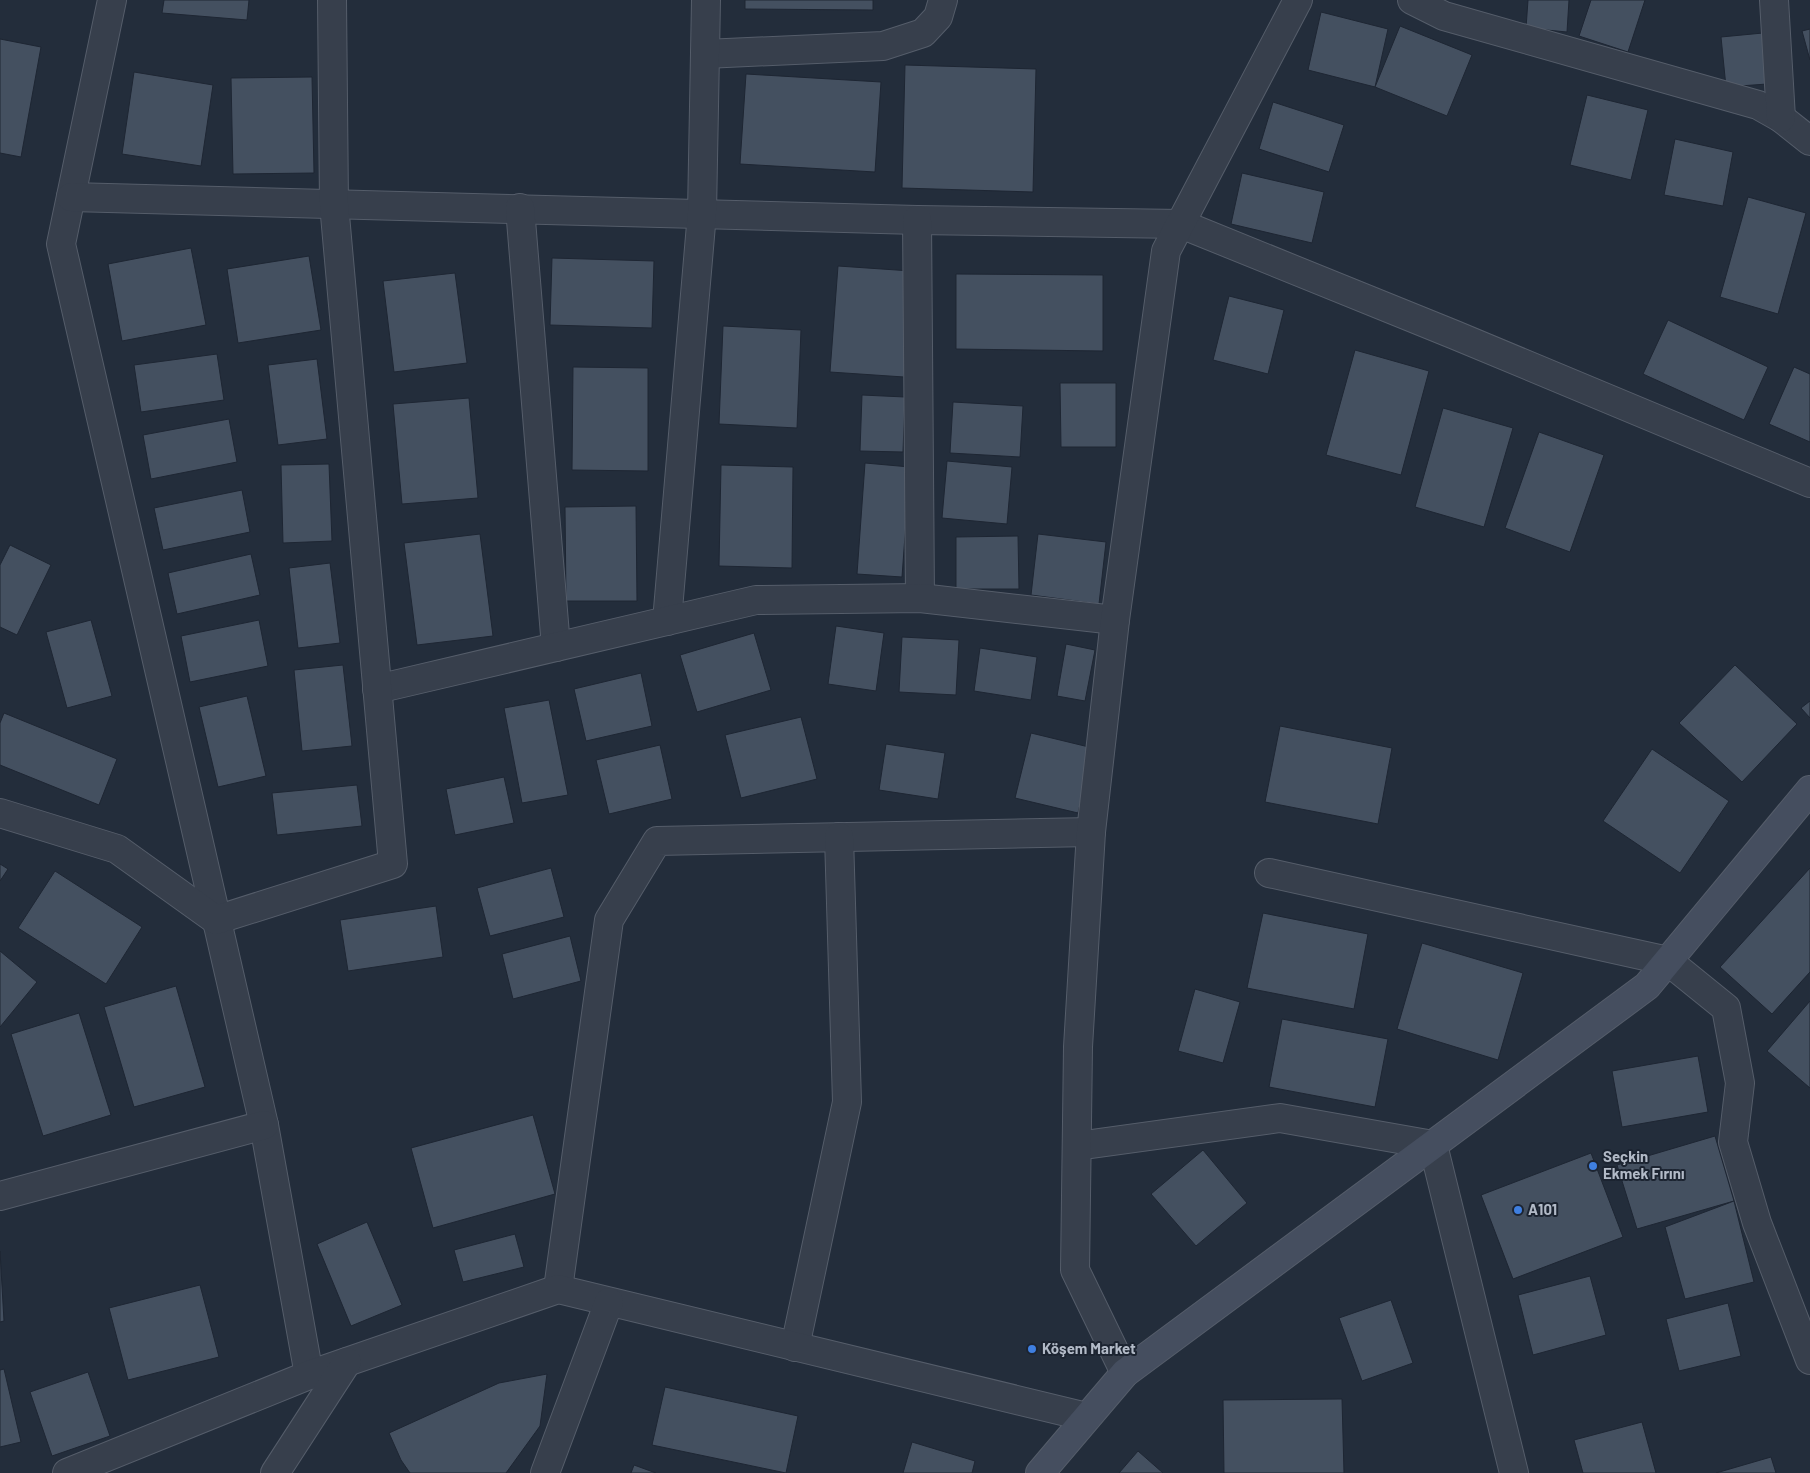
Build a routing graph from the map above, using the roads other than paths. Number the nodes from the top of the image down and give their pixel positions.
1 (107, 0) edge
2 (332, 0) edge
3 (706, 0) edge
4 (943, 0) edge
5 (1298, 0) edge
6 (1412, 0) edge
7 (1774, 0) edge
8 (705, 54) junction
9 (1781, 118) junction
10 (1810, 141) edge
11 (71, 197) junction
12 (334, 204) junction
13 (520, 208) junction
14 (702, 213) junction
15 (917, 220) junction
16 (1181, 224) junction
17 (1810, 483) edge
18 (920, 598) junction
19 (1114, 620) junction
20 (667, 621) junction
21 (556, 647) junction
22 (377, 689) junction
23 (1810, 790) edge
24 (0, 813) edge
25 (1091, 832) junction
26 (839, 837) junction
27 (1269, 873) dead end
28 (216, 920) junction
29 (1668, 961) junction
30 (264, 1125) junction
31 (1433, 1145) junction
32 (1077, 1146) junction
33 (0, 1196) edge
34 (558, 1289) junction
35 (609, 1302) junction
36 (794, 1347) junction
37 (1810, 1360) edge
38 (347, 1362) junction
39 (1124, 1373) junction
40 (309, 1375) junction
41 (1087, 1417) junction
42 (67, 1473) edge
43 (276, 1473) edge
44 (544, 1473) edge
45 (1040, 1473) edge
46 (1514, 1473) edge

1 - 11 street
2 - 12 street
3 - 8 street
4 - 8 street
5 - 16 street
6 - 9 street
7 - 9 street
8 - 14 street
9 - 10 street
11 - 12 street
11 - 28 street
12 - 13 street
12 - 22 street
13 - 14 street
13 - 21 street
14 - 15 street
14 - 20 street
15 - 16 street
15 - 18 street
16 - 17 street
16 - 19 street
18 - 19 street
18 - 20 street
19 - 25 street
20 - 21 street
21 - 22 street
22 - 28 street
23 - 29 street
24 - 28 street
25 - 26 street
25 - 32 street
26 - 34 street
26 - 36 street
27 - 29 street
28 - 30 street
29 - 31 street
29 - 37 street
30 - 33 street
30 - 40 street
31 - 32 street
31 - 39 street
31 - 46 street
32 - 39 street
34 - 35 street
34 - 38 street
35 - 36 street
35 - 44 street
36 - 41 street
38 - 40 street
38 - 43 street
39 - 41 street
40 - 42 street
41 - 45 street

